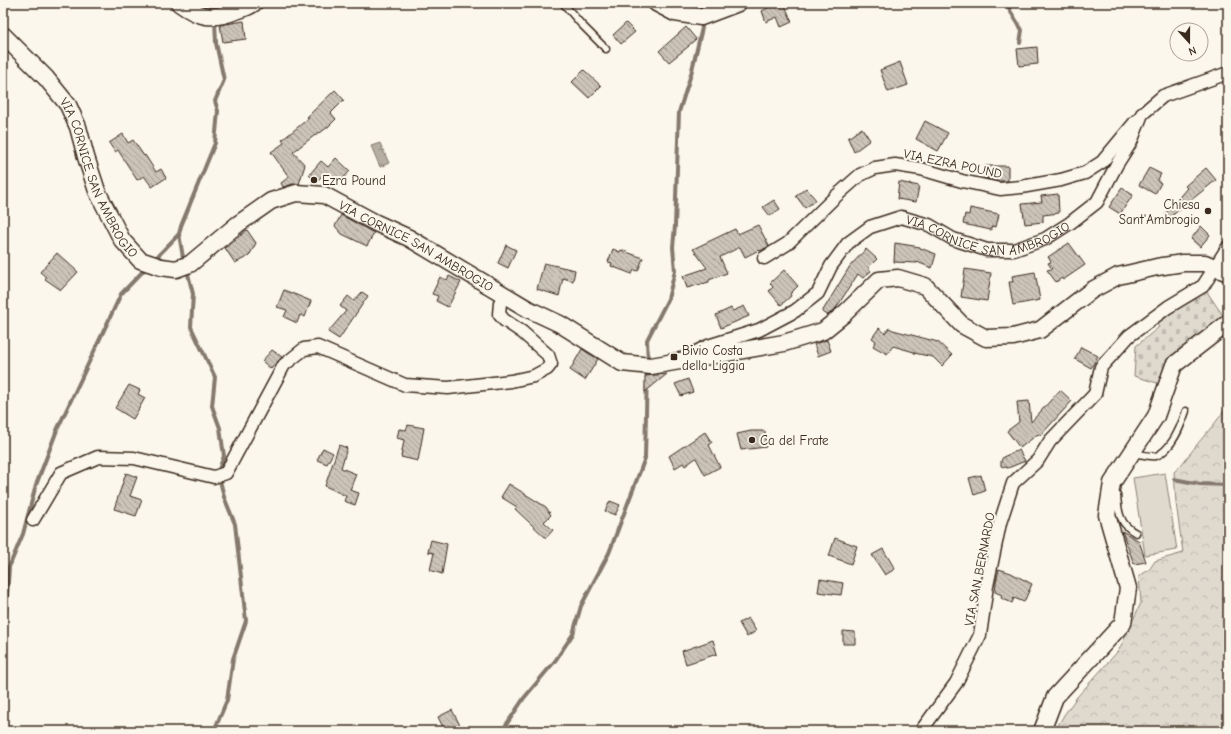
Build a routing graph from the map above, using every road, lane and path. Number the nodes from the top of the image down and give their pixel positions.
1 (179, 3) edge
2 (254, 3) edge
3 (563, 3) edge
4 (656, 3) edge
5 (738, 3) edge
6 (3, 36) edge
7 (606, 49) dead end
8 (1228, 73) edge
9 (1142, 114) junction
10 (1228, 247) edge
11 (764, 258) dead end
12 (1222, 270) edge
13 (505, 295) junction
14 (1228, 323) edge
15 (678, 361) junction
16 (1186, 411) dead end
17 (1132, 453) junction
18 (1118, 474) junction
19 (33, 520) dead end
20 (1136, 534) dead end
21 (921, 731) edge
22 (1042, 731) edge

1 - 2 street
3 - 7 lane
4 - 5 street
6 - 13 street, VIA CORNICE SAN AMBROGIO
8 - 9 street, VIA CORNICE SAN AMBROGIO
9 - 11 street, VIA EZRA POUND
9 - 15 street, VIA CORNICE SAN AMBROGIO
10 - 12 street
12 - 15 street, VIA CORNICE SAN AMBROGIO
12 - 21 street, VIA SAN BERNARDO
13 - 15 street, VIA CORNICE SAN AMBROGIO
13 - 19 street
14 - 17 street
16 - 17 lane
17 - 18 street
18 - 20 lane
18 - 22 street

